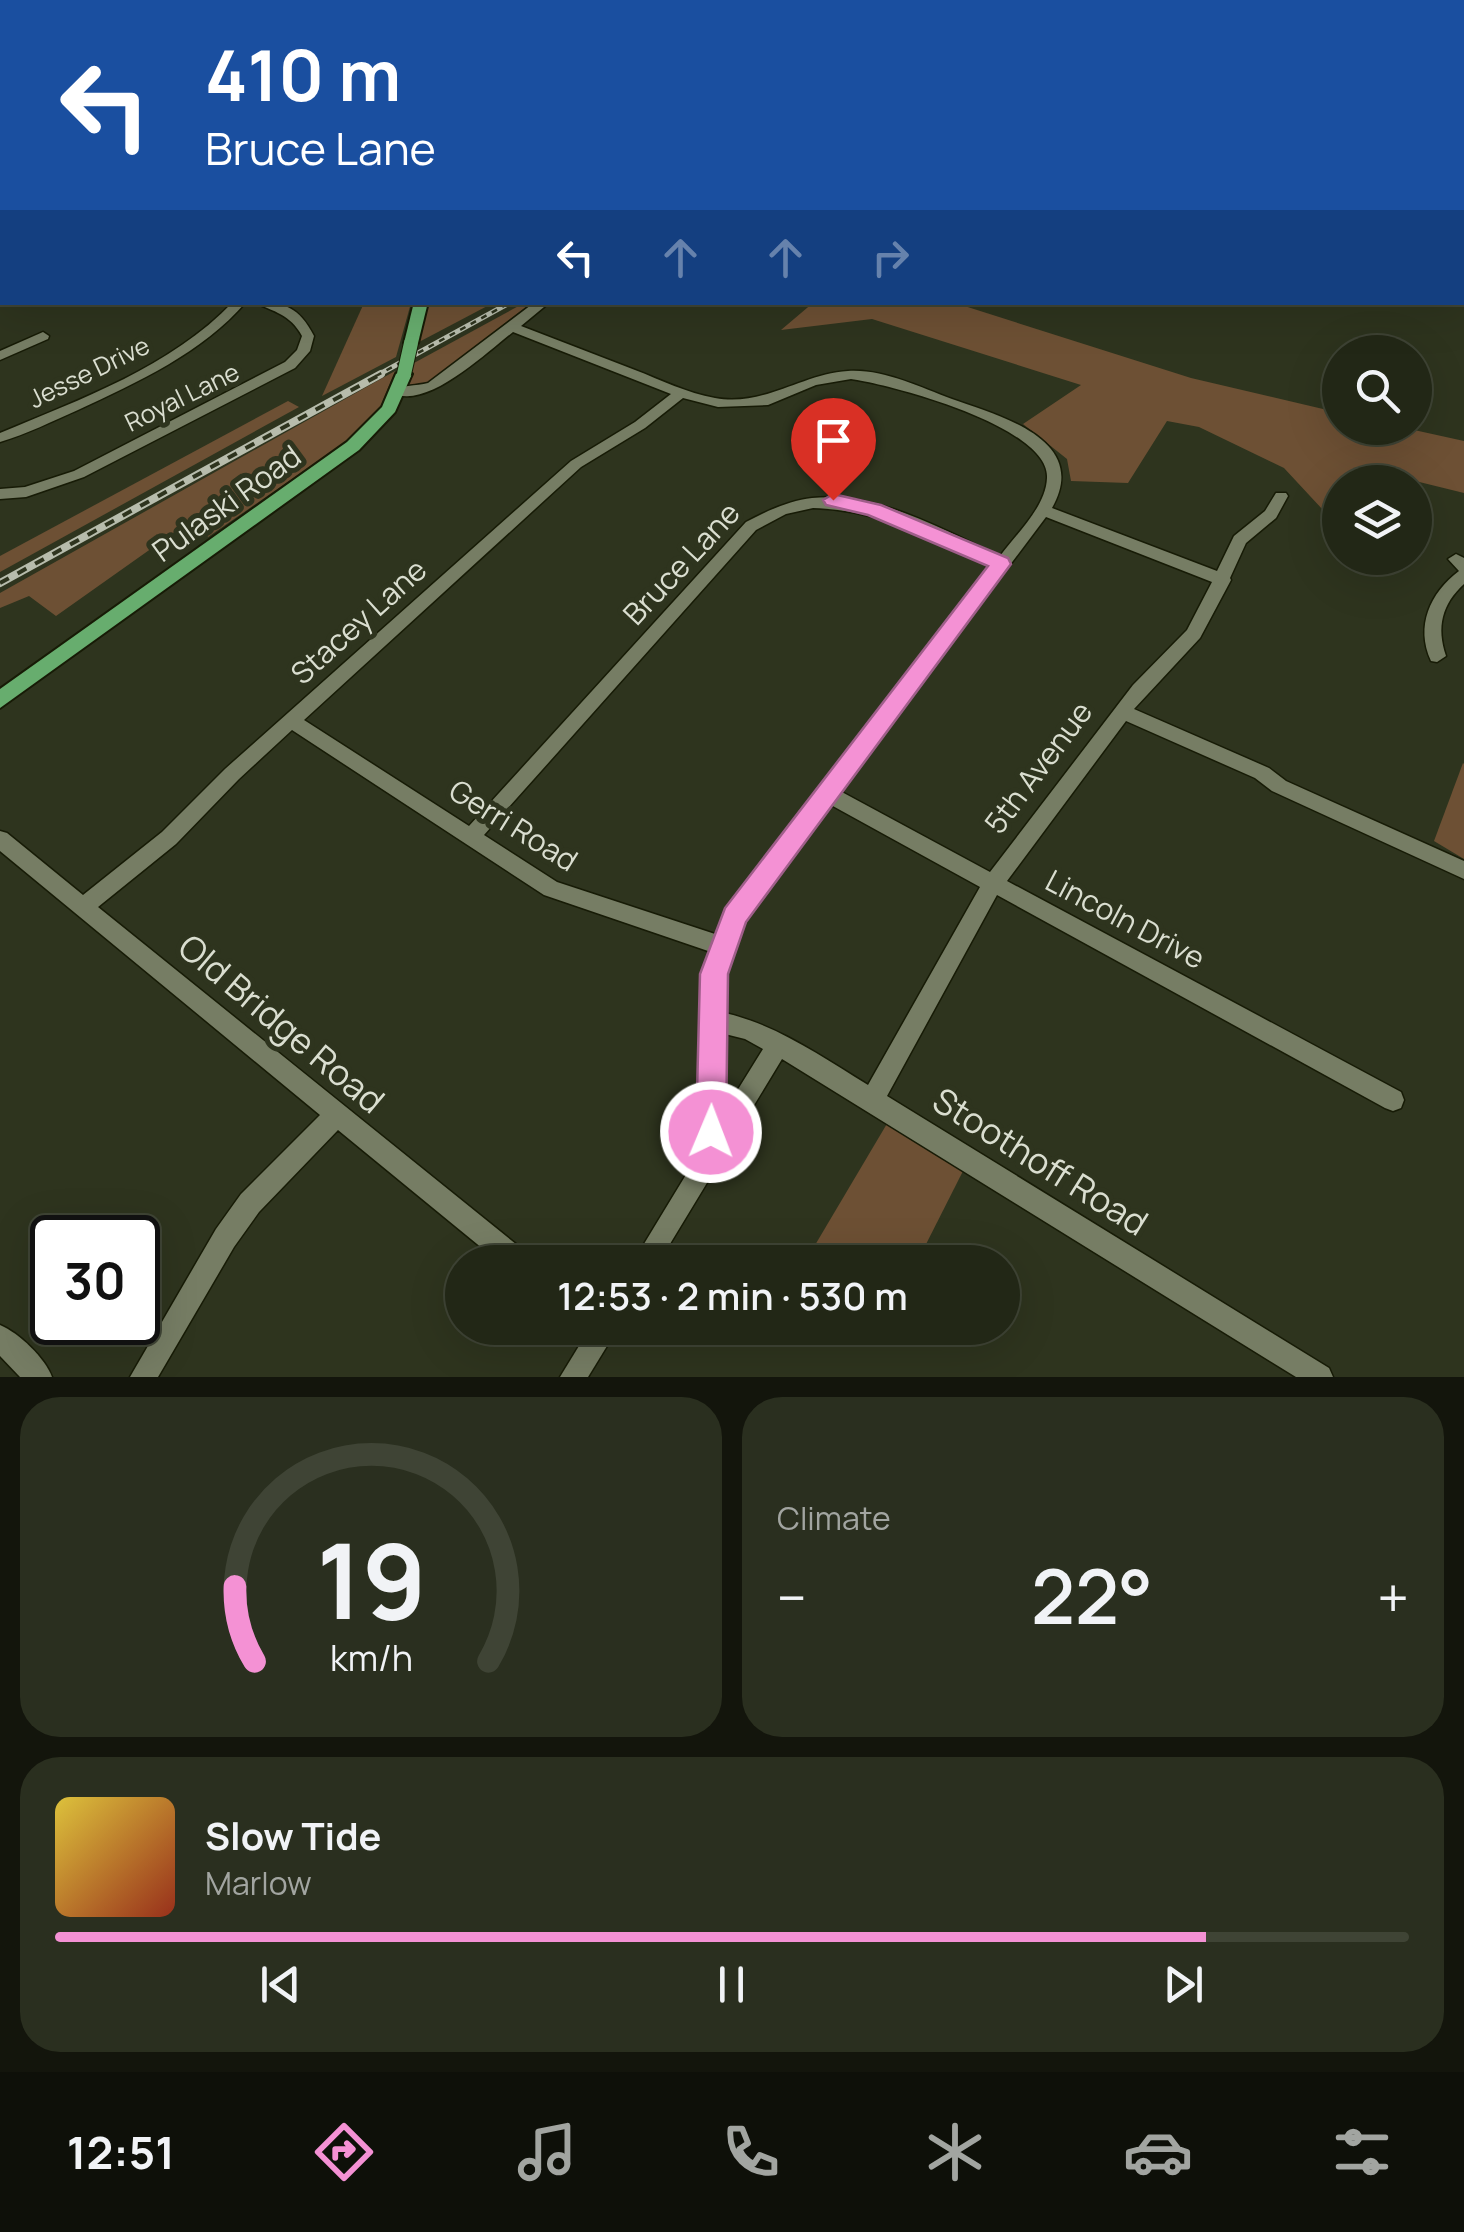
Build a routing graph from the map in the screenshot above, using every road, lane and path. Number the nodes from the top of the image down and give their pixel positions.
1 (238, 305) edge
2 (278, 305) edge
3 (420, 305) edge
4 (540, 305) edge
5 (514, 327) junction
6 (43, 336) dead end
7 (0, 356) edge
8 (401, 383) junction
9 (681, 392) junction
10 (0, 438) edge
11 (1, 495) edge
12 (1281, 496) dead end
13 (1043, 510) junction
14 (1001, 564) junction
15 (1461, 567) edge
16 (1223, 580) junction
17 (1437, 656) dead end
18 (0, 700) edge
19 (1123, 712) junction
20 (292, 720) junction
21 (828, 794) junction
22 (470, 837) junction
23 (0, 838) edge
24 (1464, 870) edge
25 (994, 883) junction
26 (84, 906) junction
27 (722, 946) junction
28 (716, 1022) junction
29 (779, 1044) junction
30 (872, 1100) junction
31 (1393, 1100) dead end
32 (336, 1115) junction
33 (708, 1160) junction
34 (497, 1245) edge
35 (656, 1245) edge
36 (0, 1338) edge
37 (592, 1345) edge
38 (40, 1377) edge
39 (144, 1377) edge
40 (573, 1377) edge
41 (1320, 1377) edge

1 - 10 street, Jesse Drive
2 - 11 street, Royal Lane
3 - 8 main road, Pulaski Road, bridge
4 - 5 street
5 - 8 street
5 - 9 street
6 - 7 street
8 - 18 main road, Pulaski Road
9 - 13 street
9 - 20 street, Stacey Lane
12 - 16 street, 5th Avenue
13 - 14 street
13 - 16 street
14 - 21 street
14 - 22 street, Bruce Lane
15 - 17 street
16 - 19 street, 5th Avenue
19 - 24 street
19 - 25 street, 5th Avenue
20 - 22 street, Gerri Road
20 - 26 street, Stacey Lane
21 - 25 street, Lincoln Drive
21 - 27 street
22 - 27 street, Gerri Road
23 - 26 street, Old Bridge Road
25 - 30 street, 5th Avenue
25 - 31 street, Lincoln Drive
26 - 32 street, Old Bridge Road
27 - 28 street
28 - 29 street, Stoothoff Road
28 - 33 street
29 - 30 street, Stoothoff Road
29 - 33 street
30 - 41 street, Stoothoff Road
32 - 34 street, Old Bridge Road
32 - 39 street
33 - 35 street
36 - 38 street
37 - 40 street

